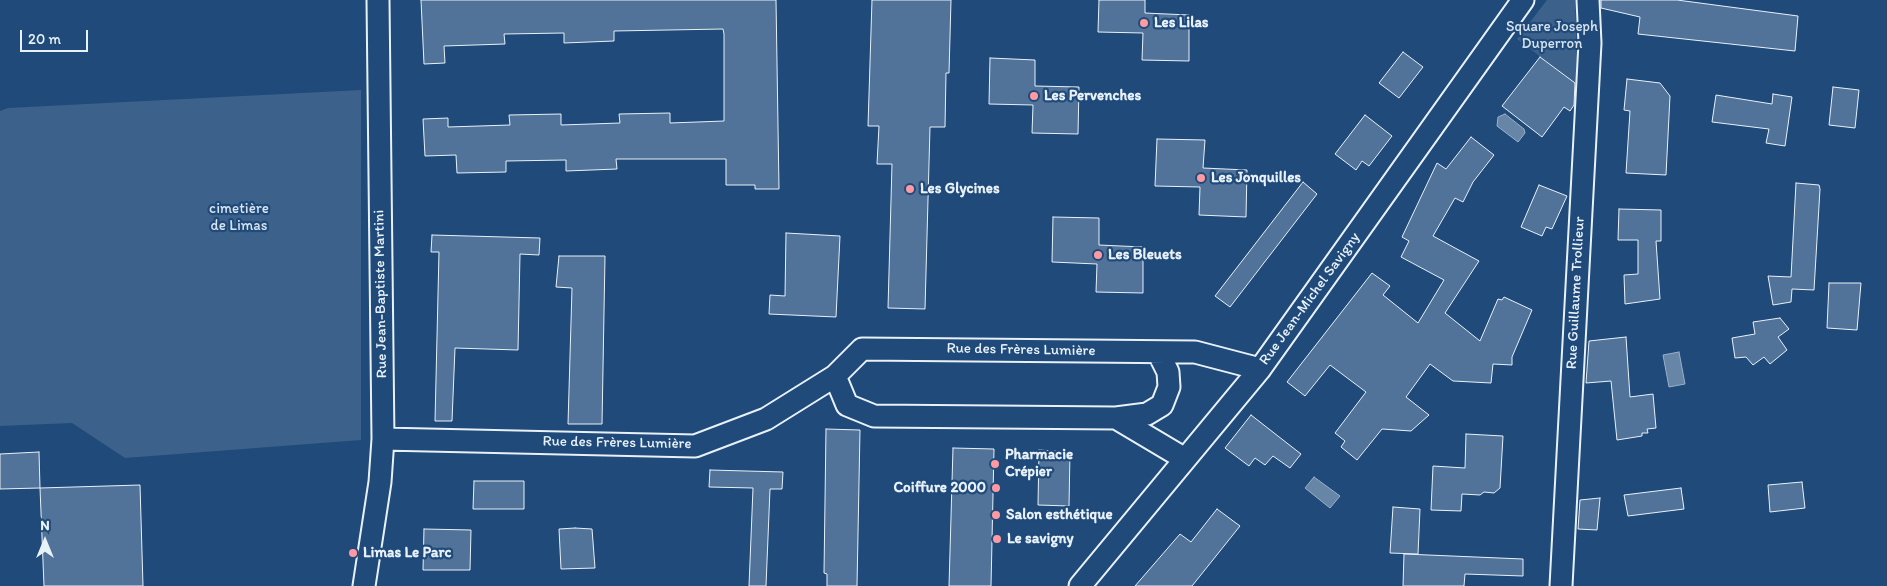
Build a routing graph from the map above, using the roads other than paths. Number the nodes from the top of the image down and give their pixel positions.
1 (378, 0) edge
2 (1522, 0) edge
3 (1588, 0) edge
4 (1158, 352) junction
5 (1260, 369) junction
6 (835, 376) junction
7 (1116, 418) junction
8 (383, 439) junction
9 (1184, 459) junction
10 (364, 586) edge
11 (1080, 586) edge
12 (1561, 586) edge

1 - 8 street, Rue Jean-Baptiste Martini
2 - 5 street, Rue Jean-Michel Savigny
3 - 12 street, Rue Guillaume Trollieur
4 - 5 street, Rue des Frères Lumière
4 - 6 street, Rue des Frères Lumière
4 - 7 street
5 - 9 street, Rue Jean-Michel Savigny
6 - 7 street
6 - 8 street, Rue des Frères Lumière
7 - 9 street
8 - 10 street, Rue Jean-Baptiste Martini
9 - 11 street, Rue Jean-Michel Savigny

